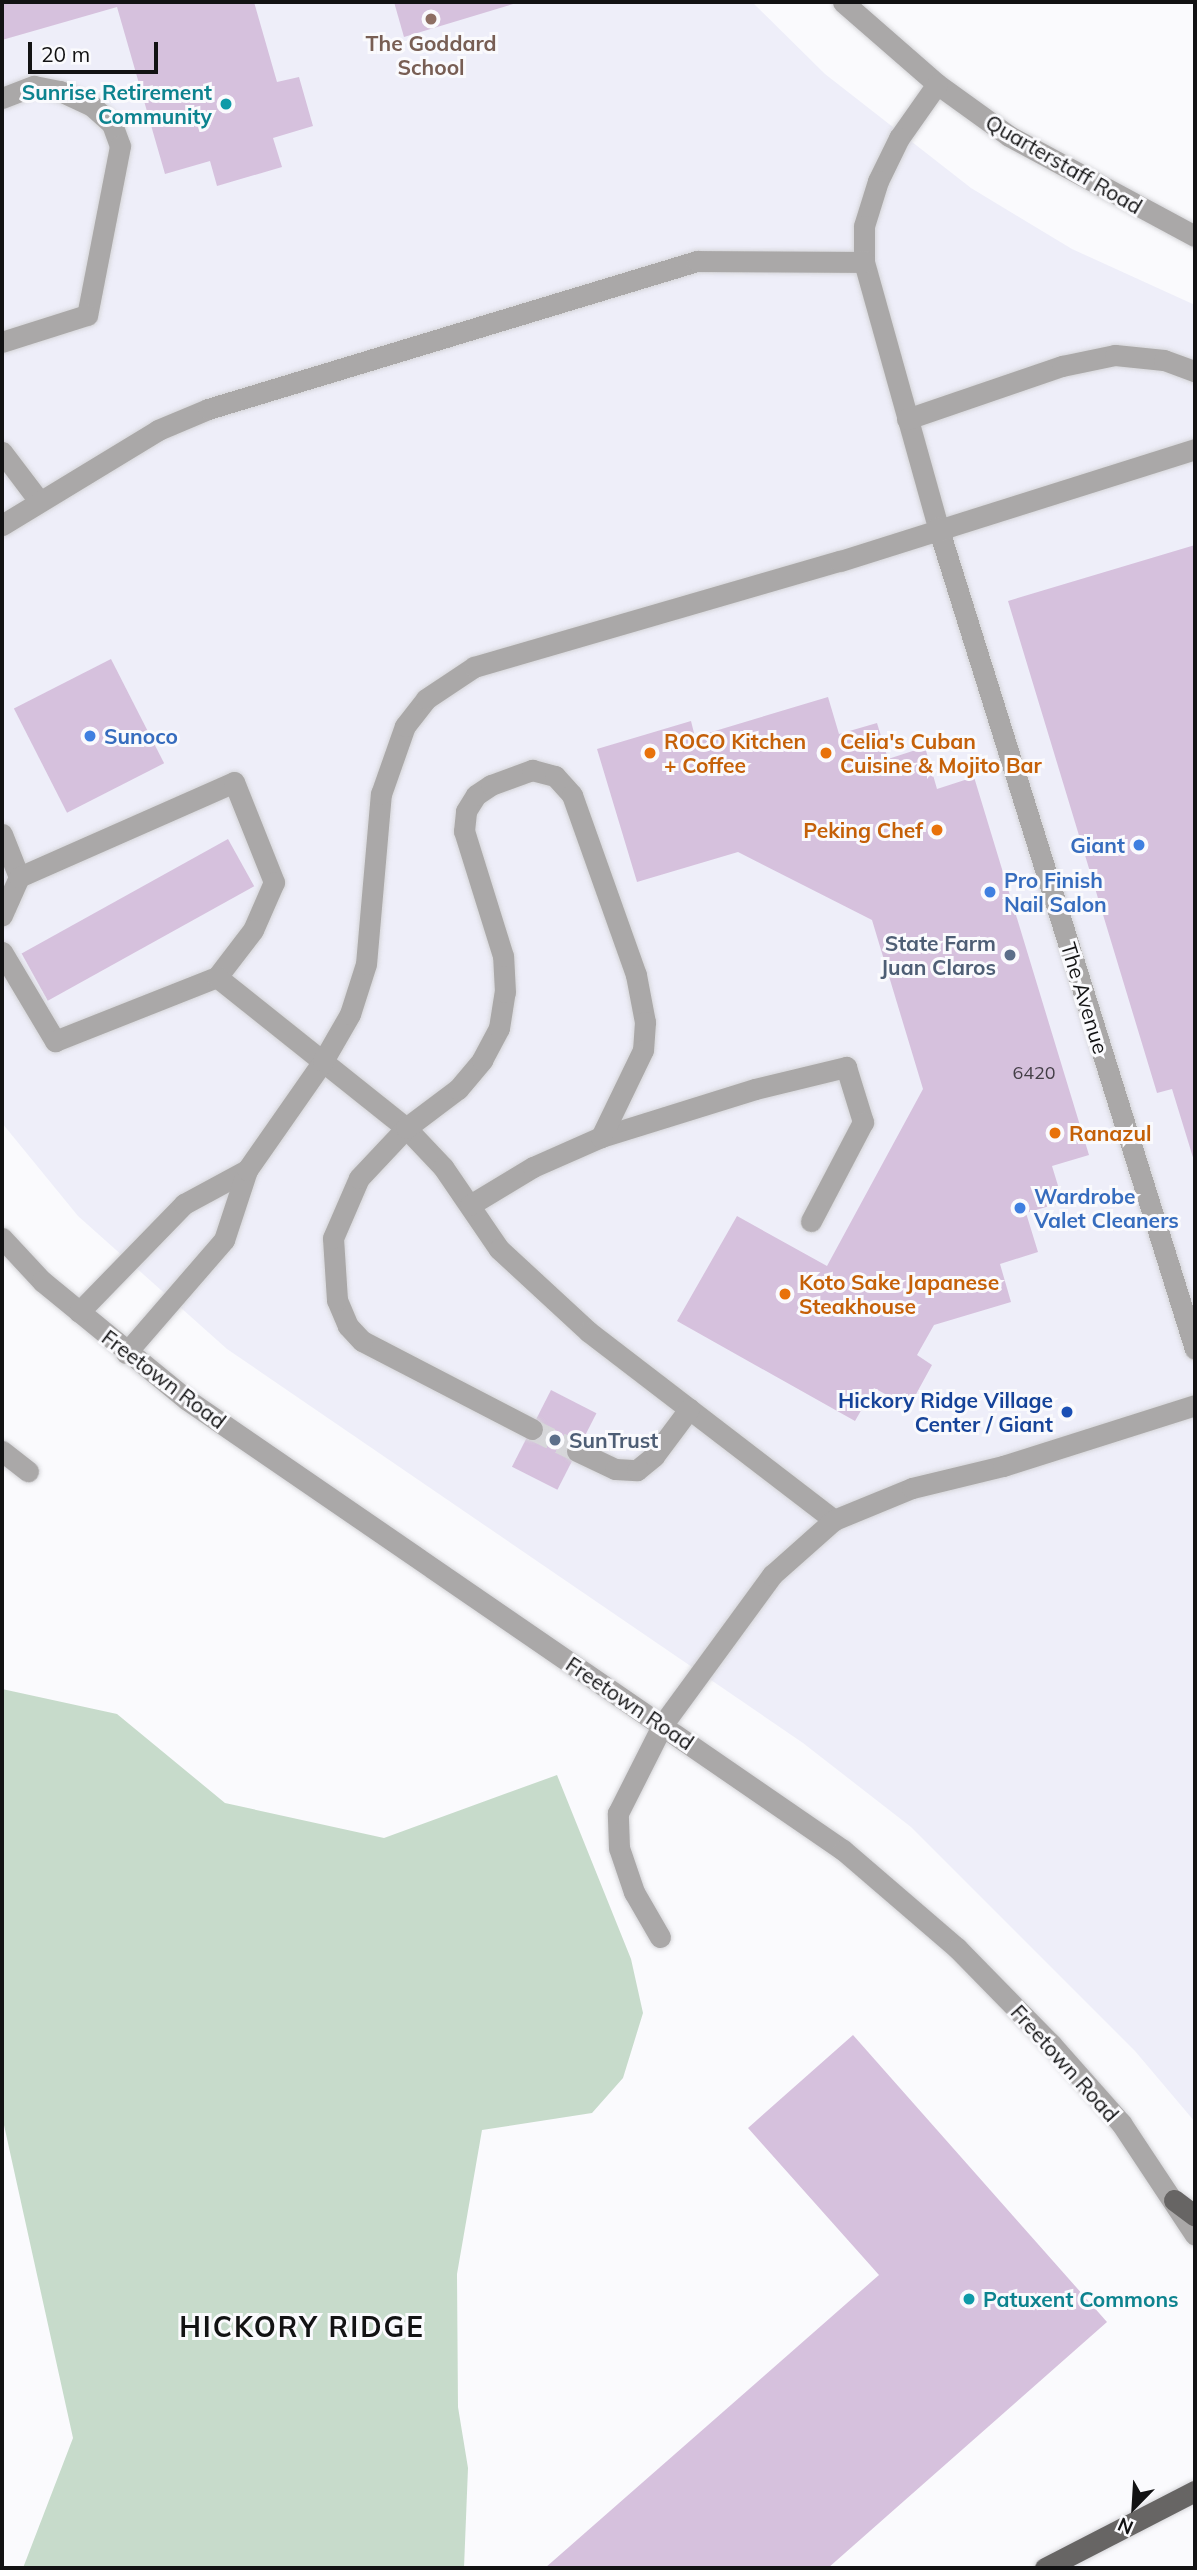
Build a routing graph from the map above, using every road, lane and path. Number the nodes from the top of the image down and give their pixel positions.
1 (843, 2) edge
2 (937, 84) junction
3 (2, 98) edge
4 (1195, 236) edge
5 (864, 262) junction
6 (2, 342) edge
7 (1195, 371) edge
8 (907, 419) junction
9 (1195, 449) edge
10 (2, 452) edge
11 (39, 501) junction
12 (2, 524) edge
13 (938, 527) junction
14 (2, 834) edge
15 (19, 877) junction
16 (2, 915) edge
17 (2, 951) edge
18 (217, 976) junction
19 (323, 1061) junction
20 (406, 1128) junction
21 (601, 1138) junction
22 (247, 1170) junction
23 (470, 1205) junction
24 (811, 1221) dead end
25 (2, 1238) edge
26 (79, 1312) junction
27 (1195, 1349) edge
28 (126, 1353) junction
29 (1195, 1405) edge
30 (689, 1409) junction
31 (532, 1429) tunnel mouth
32 (2, 1451) edge
33 (577, 1451) tunnel mouth
34 (28, 1471) dead end
35 (834, 1520) junction
36 (663, 1724) junction
37 (660, 1937) dead end
38 (1174, 2200) junction
39 (1195, 2216) edge
40 (1195, 2235) edge
41 (1195, 2491) edge
42 (1045, 2568) edge

1 - 2 street, Quarterstaff Road
2 - 4 street, Quarterstaff Road
2 - 5 street, The Avenue
3 - 6 street
5 - 8 street, The Avenue
5 - 11 street
7 - 8 street
8 - 13 street, The Avenue
9 - 13 street
10 - 11 street
11 - 12 street
13 - 19 street
13 - 27 street, The Avenue
14 - 15 street
15 - 16 street
15 - 18 street
17 - 18 street
18 - 19 street
19 - 20 street
19 - 22 street
20 - 21 street
20 - 23 street
20 - 31 street
21 - 23 street
21 - 24 street
22 - 26 street
22 - 28 street
23 - 30 street
25 - 26 street, Freetown Road
26 - 28 street, Freetown Road
28 - 36 street, Freetown Road
29 - 35 street
30 - 33 street
30 - 35 street
32 - 34 street
35 - 36 street
36 - 37 street
36 - 38 street, Freetown Road
38 - 39 main road
38 - 40 street, Freetown Road
41 - 42 main road

